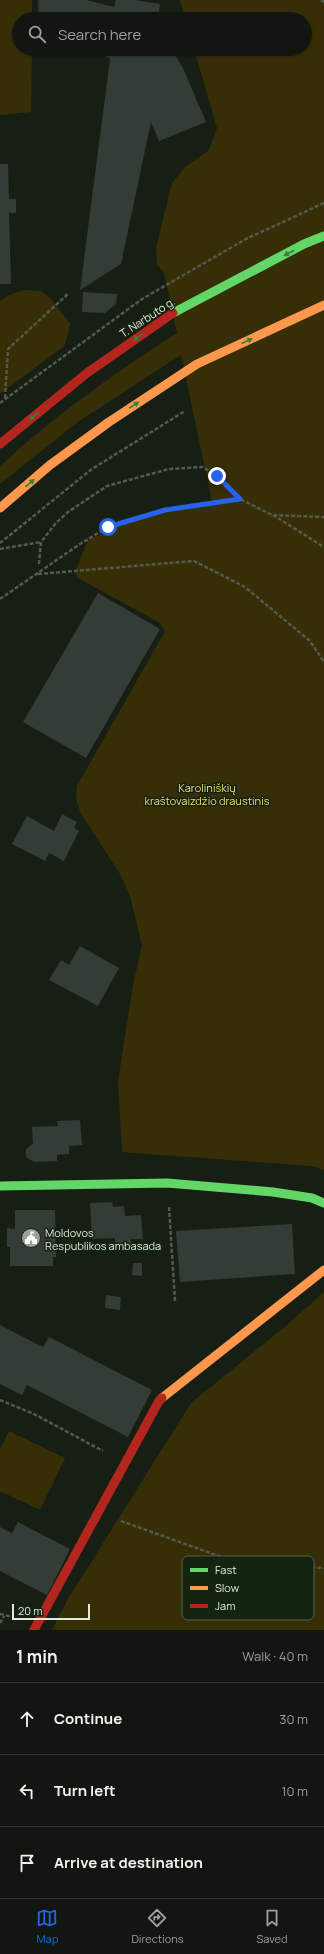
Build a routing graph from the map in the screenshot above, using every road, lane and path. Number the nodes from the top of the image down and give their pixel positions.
1 (321, 0) edge
2 (324, 2) edge
3 (324, 236) edge
4 (69, 293) dead end
5 (324, 305) edge
6 (5, 399) dead end
7 (185, 411) dead end
8 (0, 444) edge
9 (240, 499) junction
10 (0, 508) edge
11 (272, 515) junction
12 (324, 517) edge
13 (41, 542) junction
14 (0, 543) edge
15 (324, 547) edge
16 (0, 549) edge
17 (40, 564) dead end
18 (38, 574) junction
19 (0, 599) edge
20 (324, 662) edge
21 (0, 1186) edge
22 (168, 1202) dead end
23 (324, 1203) edge
24 (324, 1270) edge
25 (175, 1301) dead end
26 (0, 1400) edge
27 (125, 1462) junction
28 (127, 1524) dead end
29 (218, 1556) edge
30 (314, 1568) edge
31 (324, 1568) edge
32 (0, 1614) edge
33 (0, 1623) edge
34 (34, 1630) edge

1 - 2 path
3 -> 8 street, T. Narbuto g.
4 - 6 path
10 -> 5 street
7 - 14 path
9 - 11 path
9 - 13 path
9 - 18 path
11 - 12 path
11 - 15 path
13 - 16 path
13 - 17 path
18 - 19 path
18 - 20 path
21 - 23 street
22 - 25 path
24 - 27 street
26 - 27 path
27 - 34 street
28 - 29 path
30 - 31 path
32 - 33 path

